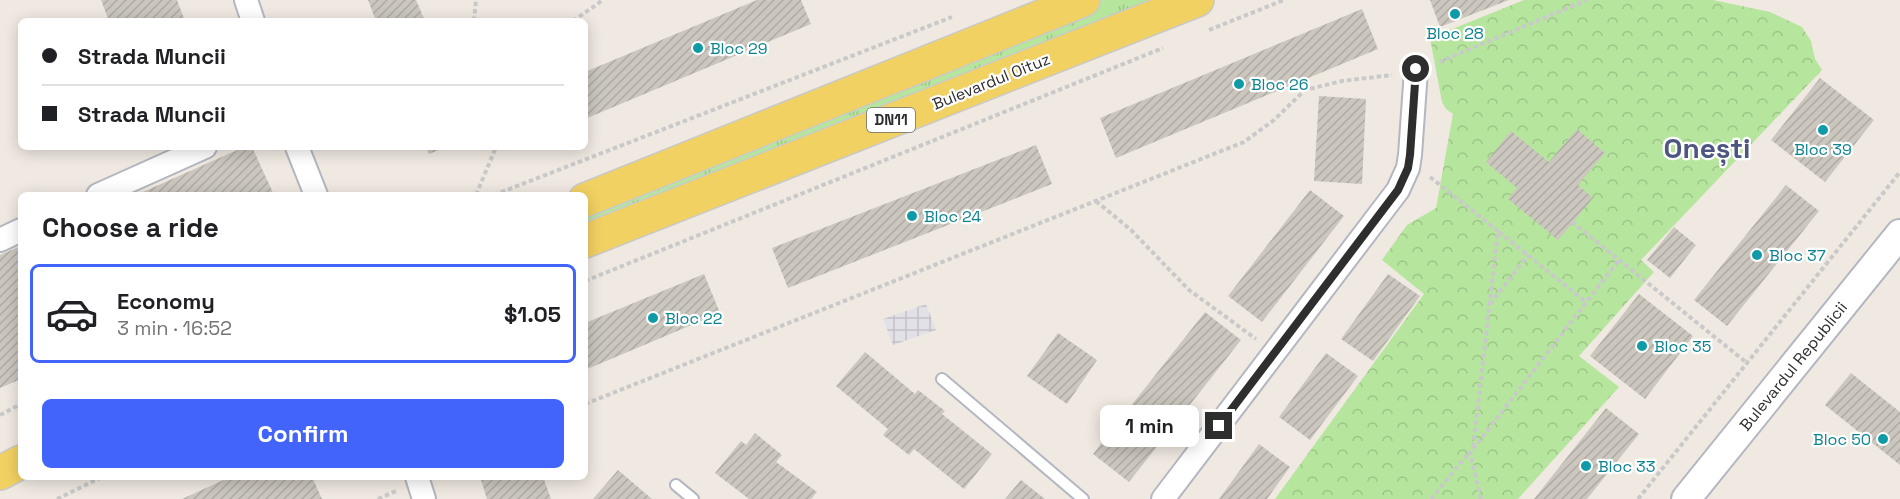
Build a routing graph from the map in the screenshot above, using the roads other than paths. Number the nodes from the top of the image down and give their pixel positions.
1 (246, 0) edge
2 (1083, 0) edge
3 (1197, 0) edge
4 (252, 18) edge
5 (1416, 69) road end
6 (198, 150) edge
7 (298, 150) edge
8 (105, 192) edge
9 (315, 192) edge
10 (588, 199) edge
11 (18, 231) edge
12 (1900, 234) edge
13 (0, 240) edge
14 (588, 240) edge
15 (942, 380) dead end
16 (18, 464) edge
17 (0, 473) edge
18 (418, 480) edge
19 (676, 485) dead end
20 (424, 499) edge
21 (693, 499) edge
22 (1083, 499) edge
23 (1163, 499) edge
24 (1686, 499) edge

1 - 4 street
2 - 10 main road, DN11
3 - 14 main road, Bulevardul Oituz / DN11
5 - 23 street
6 - 8 street
7 - 9 street
11 - 13 street
12 - 24 street, Bulevardul Republicii
15 - 22 lane
16 - 17 main road
18 - 20 street
19 - 21 lane

